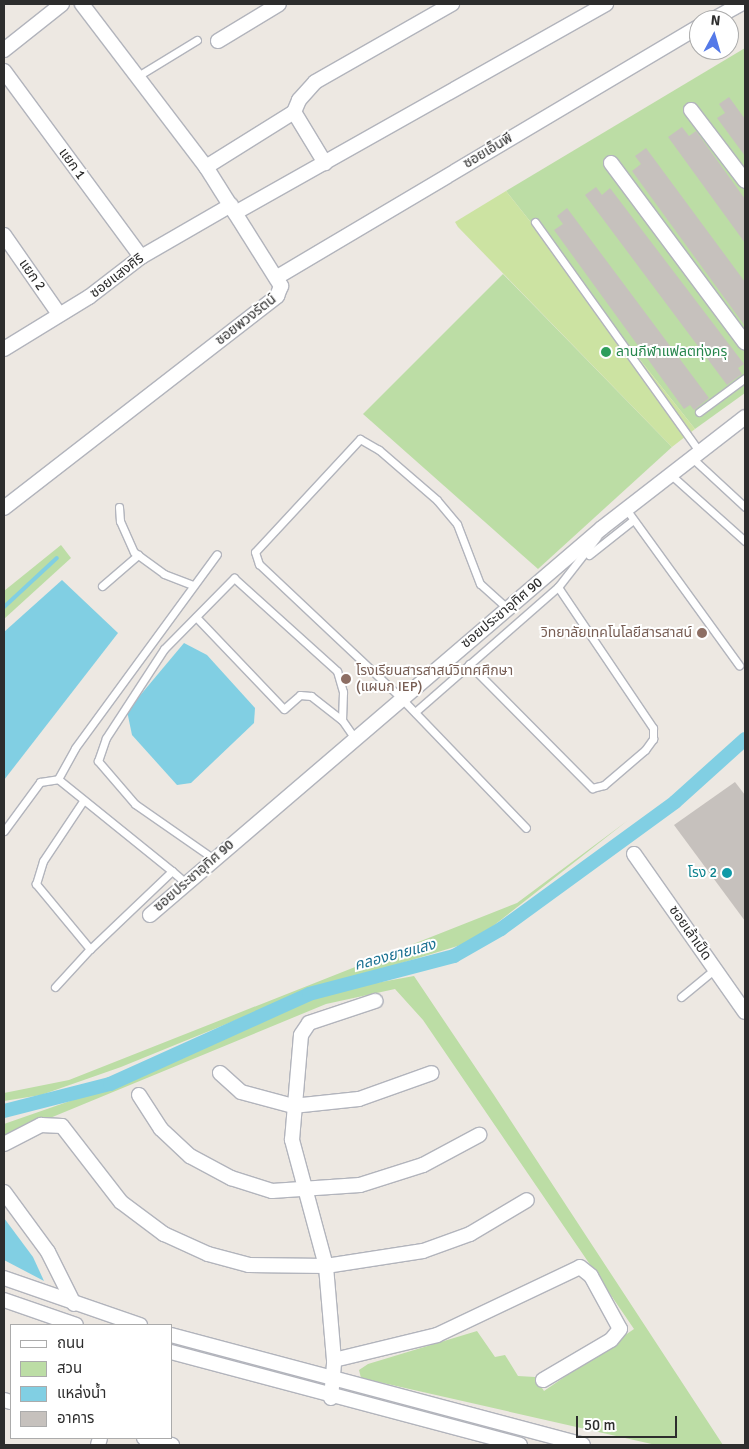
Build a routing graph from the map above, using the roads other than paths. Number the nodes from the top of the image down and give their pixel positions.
1 (62, 4) edge
2 (82, 4) edge
3 (279, 4) edge
4 (452, 4) edge
5 (606, 4) edge
6 (689, 33) edge
7 (196, 40) dead end
8 (218, 41) dead end
9 (4, 50) edge
10 (4, 71) edge
11 (138, 76) junction
12 (691, 110) dead end
13 (294, 112) junction
14 (325, 163) junction
15 (611, 163) dead end
16 (206, 167) junction
17 (745, 181) edge
18 (233, 209) junction
19 (535, 222) dead end
20 (4, 235) edge
21 (141, 257) junction
22 (279, 276) junction
23 (60, 314) junction
24 (745, 343) edge
25 (4, 349) edge
26 (745, 378) edge
27 (698, 412) dead end
28 (745, 416) edge
29 (695, 454) junction
30 (670, 474) junction
31 (119, 507) dead end
32 (745, 507) edge
33 (4, 508) edge
34 (629, 514) junction
35 (602, 528) junction
36 (745, 541) edge
37 (217, 554) dead end
38 (138, 555) junction
39 (585, 558) junction
40 (193, 584) junction
41 (102, 586) dead end
42 (558, 587) junction
43 (507, 608) junction
44 (196, 617) junction
45 (469, 664) junction
46 (738, 665) dead end
47 (401, 698) junction
48 (415, 712) junction
49 (342, 720) junction
50 (354, 737) junction
51 (58, 779) junction
52 (82, 801) junction
53 (526, 828) dead end
54 (4, 831) edge
55 (634, 854) dead end
56 (214, 860) junction
57 (172, 871) junction
58 (187, 885) junction
59 (150, 915) dead end
60 (90, 949) junction
61 (715, 969) junction
62 (55, 987) dead end
63 (681, 997) dead end
64 (375, 1001) dead end
65 (745, 1012) edge
66 (432, 1073) dead end
67 (220, 1074) dead end
68 (139, 1095) dead end
69 (293, 1106) junction
70 (479, 1135) dead end
71 (4, 1144) edge
72 (304, 1191) junction
73 (4, 1192) edge
74 (528, 1200) dead end
75 (326, 1266) junction
76 (4, 1278) edge
77 (4, 1300) edge
78 (74, 1304) junction
79 (73, 1324) edge
80 (137, 1324) edge
81 (172, 1335) edge
82 (172, 1352) edge
83 (334, 1360) junction
84 (542, 1380) dead end
85 (335, 1381) junction
86 (331, 1398) junction
87 (148, 1439) edge
88 (172, 1445) edge
89 (520, 1445) edge
90 (583, 1445) edge

1 - 9 street
2 - 11 street, ซอยพวงรัตน์
3 - 8 street
4 - 13 street
5 - 14 street, ซอยแสงศิริ
6 - 22 street, ซอยเอ็นพี
7 - 11 lane
10 - 21 street, แยก 1
11 - 16 street, ซอยพวงรัตน์
12 - 17 street
13 - 14 street
13 - 16 street
14 - 18 street, ซอยแสงศิริ
15 - 24 street
16 - 18 street, ซอยพวงรัตน์
18 - 21 street, ซอยแสงศิริ
18 - 22 street, ซอยพวงรัตน์
19 - 29 lane
20 - 23 street, แยก 2
21 - 23 street, ซอยแสงศิริ
22 - 33 street, ซอยพวงรัตน์
23 - 25 street, ซอยแสงศิริ
26 - 27 lane
28 - 29 street, ซอยประชาอุทิศ 90
29 - 30 street, ซอยประชาอุทิศ 90
29 - 32 lane
30 - 34 street, ซอยประชาอุทิศ 90
30 - 36 lane
31 - 38 lane
34 - 35 street, ซอยประชาอุทิศ 90
34 - 39 lane
34 - 46 lane
35 - 39 lane
35 - 43 street, ซอยประชาอุทิศ 90
37 - 40 lane
38 - 40 lane
38 - 41 lane
39 - 42 lane
40 - 51 lane
42 - 45 lane
42 - 45 lane
43 - 47 street, ซอยประชาอุทิศ 90
43 - 47 lane
44 - 49 lane
44 - 49 lane
44 - 56 lane
45 - 48 lane
47 - 48 lane
47 - 50 street, ซอยประชาอุทิศ 90
48 - 53 lane
49 - 50 lane
50 - 56 street, ซอยประชาอุทิศ 90
51 - 52 lane
51 - 54 lane
52 - 57 lane
52 - 60 lane
55 - 61 street, ซอยเล้าเป็ด
56 - 58 street, ซอยประชาอุทิศ 90
57 - 58 lane
57 - 60 lane
58 - 59 street, ซอยประชาอุทิศ 90
60 - 62 lane
61 - 63 lane
61 - 65 street, ซอยเล้าเป็ด
64 - 69 street
66 - 69 street
67 - 69 street
68 - 72 street
69 - 72 street
70 - 72 street
71 - 75 street
72 - 75 street
73 - 78 street
74 - 75 street
75 - 83 street
76 - 78 street
77 - 79 street
78 - 80 street
81 - 85 street
82 - 86 street
83 - 84 street
83 - 85 street
85 - 86 street
85 - 90 street
86 - 89 street
87 - 88 street

